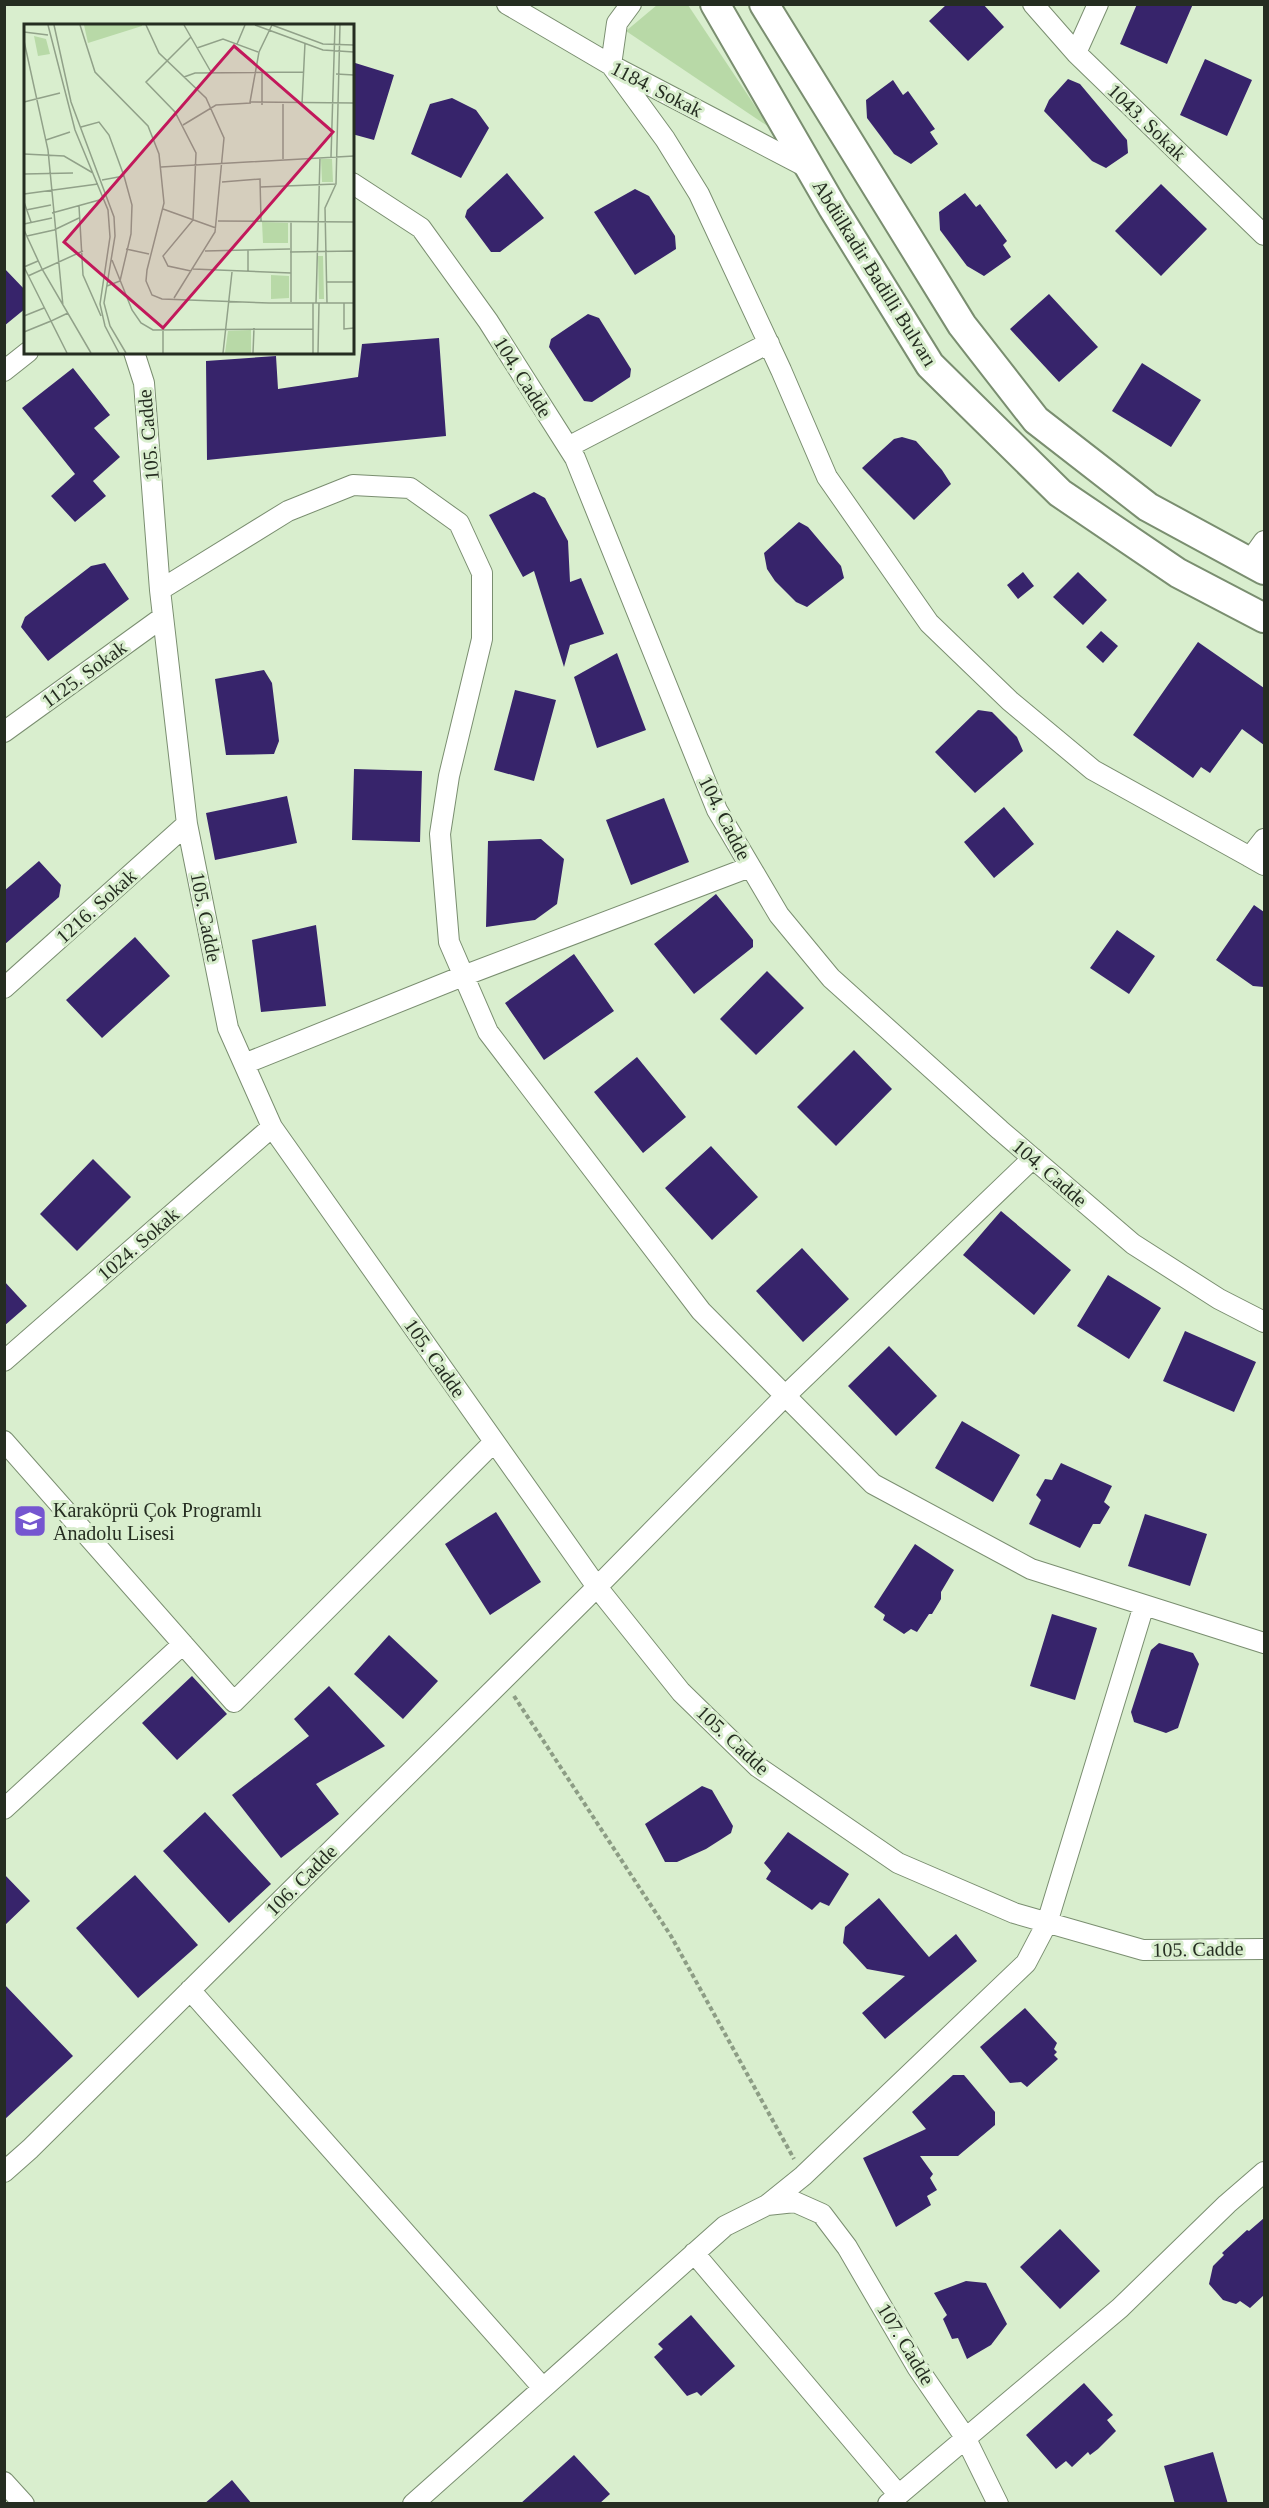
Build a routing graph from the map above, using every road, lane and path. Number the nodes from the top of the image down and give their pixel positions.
1 (507, 4) edge
2 (631, 4) edge
3 (715, 4) edge
4 (764, 4) edge
5 (1033, 4) edge
6 (1098, 4) edge
7 (1076, 53) junction
8 (611, 65) junction
9 (810, 169) junction
10 (354, 184) edge
11 (1264, 235) edge
12 (768, 343) junction
13 (25, 354) edge
14 (135, 354) edge
15 (4, 371) edge
16 (568, 447) junction
17 (1259, 558) edge
18 (160, 590) junction
19 (163, 617) junction
20 (1264, 618) edge
21 (4, 732) edge
22 (188, 824) junction
23 (1264, 839) edge
24 (1257, 861) edge
25 (750, 867) junction
26 (463, 975) junction
27 (4, 988) edge
28 (244, 1064) junction
29 (272, 1127) junction
30 (1033, 1158) junction
31 (1264, 1322) edge
32 (4, 1361) edge
33 (785, 1396) junction
34 (4, 1441) edge
35 (494, 1442) junction
36 (597, 1587) junction
37 (1144, 1605) junction
38 (1264, 1643) edge
39 (183, 1644) junction
40 (503, 1680) junction
41 (4, 1809) edge
42 (1047, 1923) junction
43 (1264, 1949) edge
44 (190, 1990) junction
45 (4, 2172) edge
46 (1264, 2172) edge
47 (803, 2176) junction
48 (767, 2205) junction
49 (694, 2253) junction
50 (543, 2388) junction
51 (966, 2437) junction
52 (4, 2482) edge
53 (893, 2499) edge
54 (24, 2504) edge
55 (413, 2504) edge
56 (998, 2504) edge

1 - 8 street, 1184. Sokak
2 - 8 street
3 - 9 main road, Abdülkadir Badilli Bulvarı
4 - 17 main road
5 - 7 street, 1043. Sokak
6 - 7 street
7 - 11 street, 1043. Sokak
8 - 9 street, 1184. Sokak
8 - 12 street
9 - 20 main road, Abdülkadir Badilli Bulvarı
10 - 16 street, 104. Cadde
12 - 16 street
12 - 24 street
13 - 15 street
14 - 18 street, 105. Cadde
16 - 25 street, 104. Cadde
18 - 19 street, 105. Cadde
18 - 26 street
19 - 21 street, 1125. Sokak
19 - 22 street, 105. Cadde
22 - 27 street, 1216. Sokak
22 - 28 street, 105. Cadde
23 - 24 street
25 - 26 street
25 - 30 street, 104. Cadde
26 - 28 street
26 - 33 street
28 - 29 street, 105. Cadde
29 - 32 street, 1024. Sokak
29 - 35 street, 105. Cadde
30 - 31 street, 104. Cadde
30 - 33 street, 106. Cadde
33 - 36 street, 106. Cadde
33 - 37 street
34 - 39 street
35 - 36 street, 105. Cadde
35 - 39 street
36 - 40 street, 106. Cadde
36 - 42 street, 105. Cadde
37 - 38 street
37 - 42 street
39 - 41 street
40 - 44 street, 106. Cadde
40 - 47 path
42 - 43 street, 105. Cadde
42 - 47 street
44 - 45 street, 106. Cadde
44 - 50 street
46 - 51 street
47 - 48 street
48 - 49 street
48 - 51 street, 107. Cadde
49 - 50 street
49 - 53 street
50 - 55 street
51 - 53 street
51 - 56 street, 107. Cadde
52 - 54 street

